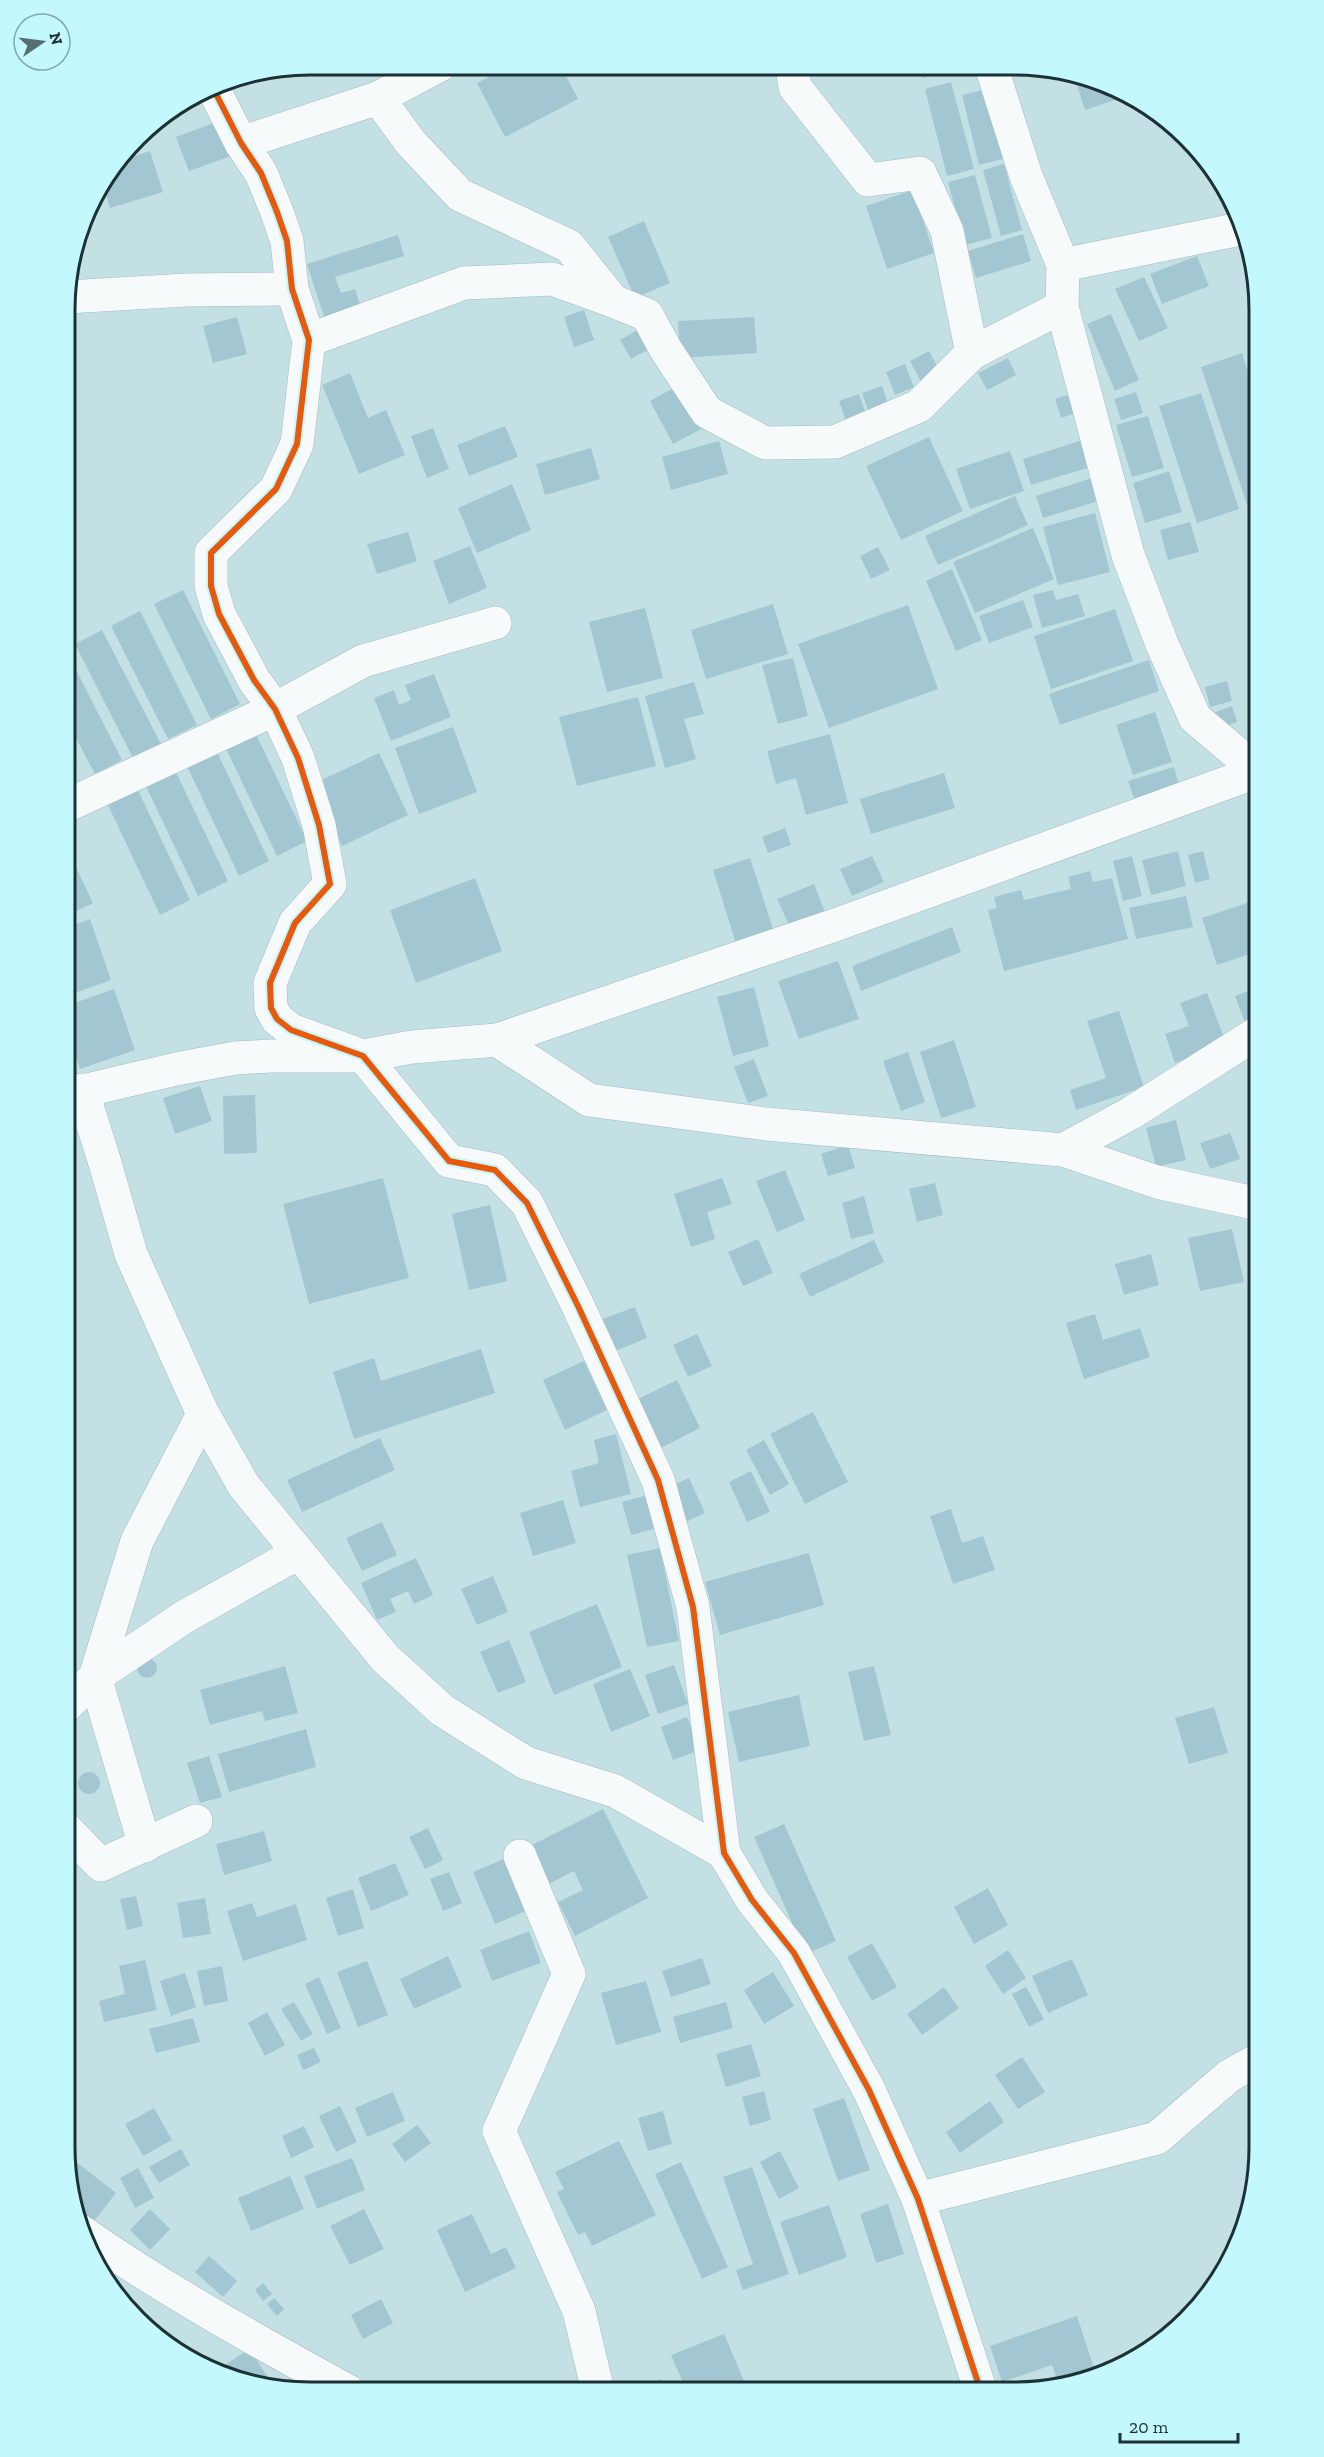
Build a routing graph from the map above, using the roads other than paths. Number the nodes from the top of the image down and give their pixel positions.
1 (421, 75) edge
2 (793, 75) edge
3 (994, 75) edge
4 (216, 95) edge
5 (378, 98) junction
6 (241, 143) junction
7 (1235, 230) edge
8 (1063, 265) junction
9 (292, 289) junction
10 (76, 296) edge
11 (613, 301) junction
12 (1062, 307) junction
13 (309, 340) junction
14 (972, 353) junction
15 (495, 623) dead end
16 (275, 709) junction
17 (1249, 764) edge
18 (1249, 776) edge
19 (75, 802) edge
20 (1249, 1038) edge
21 (497, 1040) junction
22 (363, 1056) junction
23 (75, 1093) edge
24 (75, 1096) edge
25 (1062, 1150) junction
26 (1249, 1202) edge
27 (203, 1414) junction
28 (298, 1553) junction
29 (95, 1677) junction
30 (75, 1697) edge
31 (196, 1821) dead end
32 (75, 1838) edge
33 (145, 1846) junction
34 (724, 1852) junction
35 (520, 1856) dead end
36 (1249, 2065) edge
37 (918, 2199) junction
38 (95, 2241) edge
39 (332, 2382) edge
40 (596, 2382) edge
41 (978, 2382) edge

1 - 5 street
2 - 14 street
3 - 8 street
4 - 6 street
5 - 6 street
5 - 11 street
6 - 9 street
7 - 8 street
8 - 12 street
9 - 10 street
9 - 13 street
11 - 13 street
11 - 14 street
12 - 14 street
12 - 17 street
13 - 16 street
15 - 16 street
16 - 19 street
16 - 22 street
18 - 21 street
20 - 25 street
21 - 22 street
21 - 25 street
22 - 23 street
22 - 34 street
24 - 27 street
25 - 26 street
27 - 28 street
27 - 29 street
28 - 29 street
28 - 34 street
29 - 30 street
29 - 33 street
31 - 33 street
32 - 33 street
34 - 37 street
35 - 40 street
36 - 37 street
37 - 41 street
38 - 39 street

